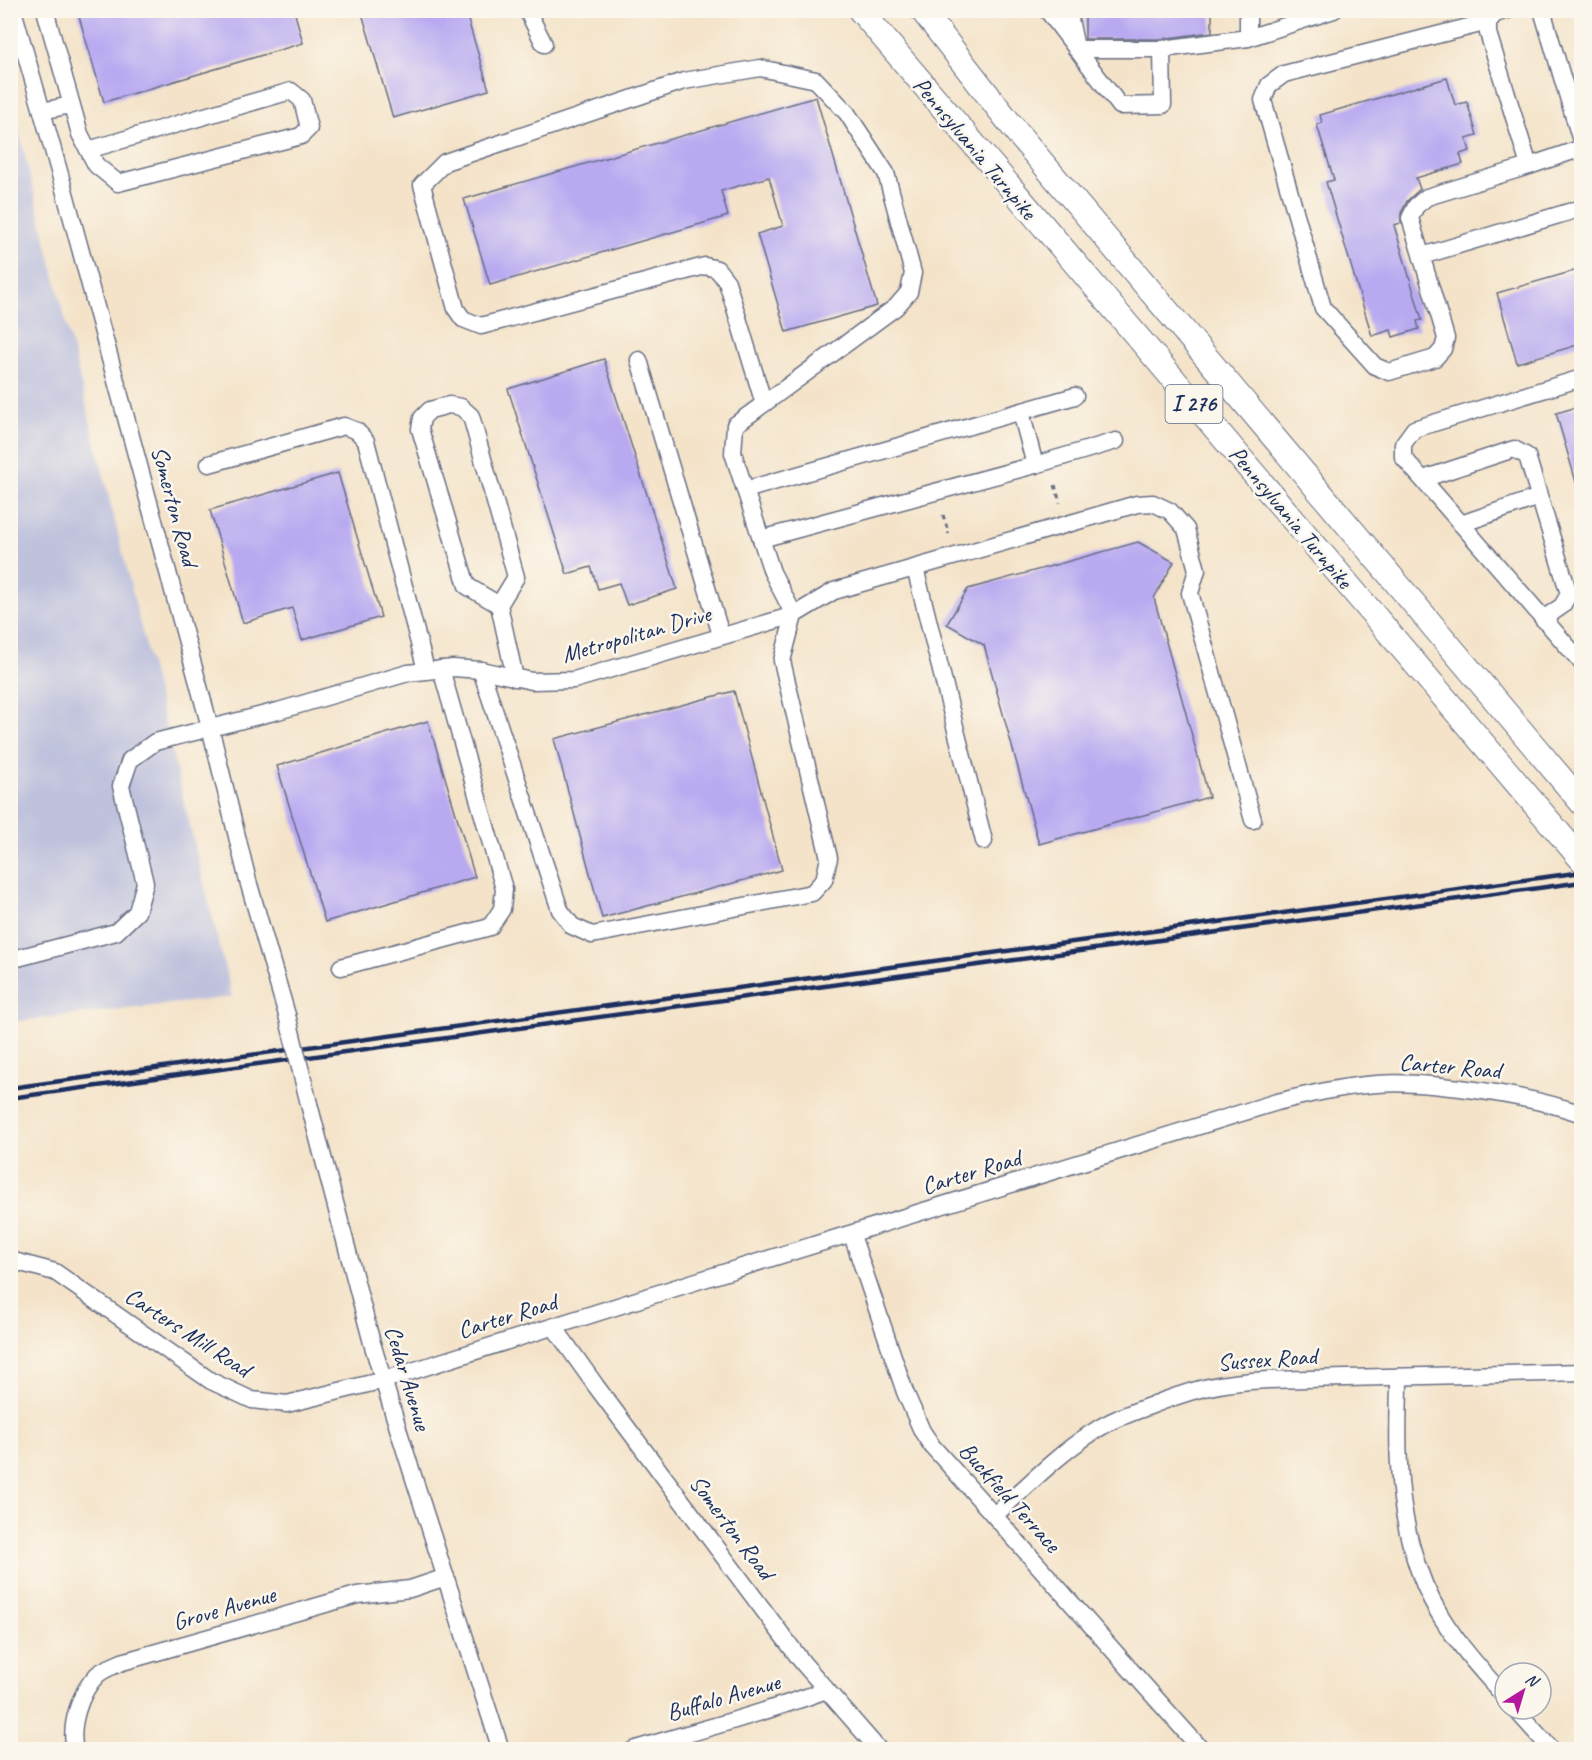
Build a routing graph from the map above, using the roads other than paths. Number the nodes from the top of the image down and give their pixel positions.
1 (13, 10) edge
2 (45, 10) edge
3 (527, 10) edge
4 (860, 10) edge
5 (922, 10) edge
6 (1047, 10) edge
7 (1068, 10) edge
8 (1248, 10) edge
9 (1334, 10) edge
10 (1508, 10) edge
11 (1542, 10) edge
12 (1488, 22) junction
13 (1248, 38) junction
14 (544, 44) dead end
15 (1077, 49) junction
16 (1162, 49) junction
17 (71, 105) junction
18 (42, 111) junction
19 (1581, 146) edge
20 (88, 150) junction
21 (1529, 166) junction
22 (1581, 208) edge
23 (1422, 256) junction
24 (639, 360) dead end
25 (1581, 378) edge
26 (1075, 396) dead end
27 (764, 404) junction
28 (1021, 412) junction
29 (1116, 441) dead end
30 (209, 464) dead end
31 (1035, 465) junction
32 (1423, 479) junction
33 (745, 490) junction
34 (1539, 497) junction
35 (1461, 524) junction
36 (761, 538) junction
37 (915, 568) junction
38 (499, 605) junction
39 (794, 615) junction
40 (1544, 619) junction
41 (721, 635) junction
42 (1581, 663) edge
43 (433, 669) junction
44 (480, 670) junction
45 (515, 678) junction
46 (210, 727) junction
47 (1577, 797) edge
48 (1253, 820) dead end
49 (984, 842) dead end
50 (1581, 860) edge
51 (10, 960) edge
52 (341, 967) dead end
53 (287, 1015) joint
54 (1581, 1114) edge
55 (852, 1234) junction
56 (10, 1260) edge
57 (554, 1328) junction
58 (1581, 1372) edge
59 (1399, 1377) junction
60 (384, 1380) junction
61 (995, 1515) junction
62 (446, 1577) junction
63 (1493, 1684) edge
64 (826, 1690) junction
65 (1526, 1721) edge
66 (75, 1749) edge
67 (501, 1749) edge
68 (633, 1749) edge
69 (879, 1749) edge
70 (1202, 1749) edge
71 (1552, 1749) edge

1 - 18 street, Somerton Road
2 - 17 street
3 - 14 street
4 - 50 highway, Pennsylvania Turnpike / I 276
5 - 47 highway, Pennsylvania Turnpike / I 276
6 - 15 street
7 - 15 street
8 - 13 street
9 - 13 street
10 - 12 street
11 - 19 street
12 - 21 street
12 - 23 street
13 - 16 street
15 - 16 street
15 - 16 street
17 - 18 street
17 - 20 street
18 - 46 street, Somerton Road
19 - 21 street
20 - 20 street
21 - 23 street
22 - 23 street
24 - 41 street
25 - 32 street
26 - 28 street
27 - 27 street
27 - 33 street
28 - 31 street
28 - 33 street
29 - 31 street
30 - 43 street
31 - 36 street
32 - 34 street
32 - 35 street
33 - 36 street
34 - 35 street
34 - 40 street
35 - 40 street
36 - 39 street
37 - 39 street, Metropolitan Drive
37 - 48 street, Metropolitan Drive
37 - 49 street
38 - 38 street
38 - 45 street
39 - 41 street, Metropolitan Drive
39 - 44 street
40 - 42 street
41 - 45 street, Metropolitan Drive
43 - 44 street, Metropolitan Drive
43 - 46 street, Metropolitan Drive
43 - 52 street
44 - 45 street, Metropolitan Drive
46 - 51 street, Metropolitan Drive
46 - 53 street, Somerton Road
53 - 60 street, Cedar Avenue, bridge
54 - 55 street, Carter Road
55 - 57 street, Carter Road
55 - 61 street, Buckfield Terrace
56 - 60 street, Carters Mill Road
57 - 60 street, Carter Road
57 - 64 street, Somerton Road
58 - 59 street, Sussex Road
59 - 61 street, Sussex Road
59 - 63 street
60 - 62 street, Cedar Avenue
61 - 70 street, Buckfield Terrace
62 - 66 street, Grove Avenue
62 - 67 street, Cedar Avenue
64 - 68 street, Buffalo Avenue
64 - 69 street, Somerton Road
65 - 71 street

